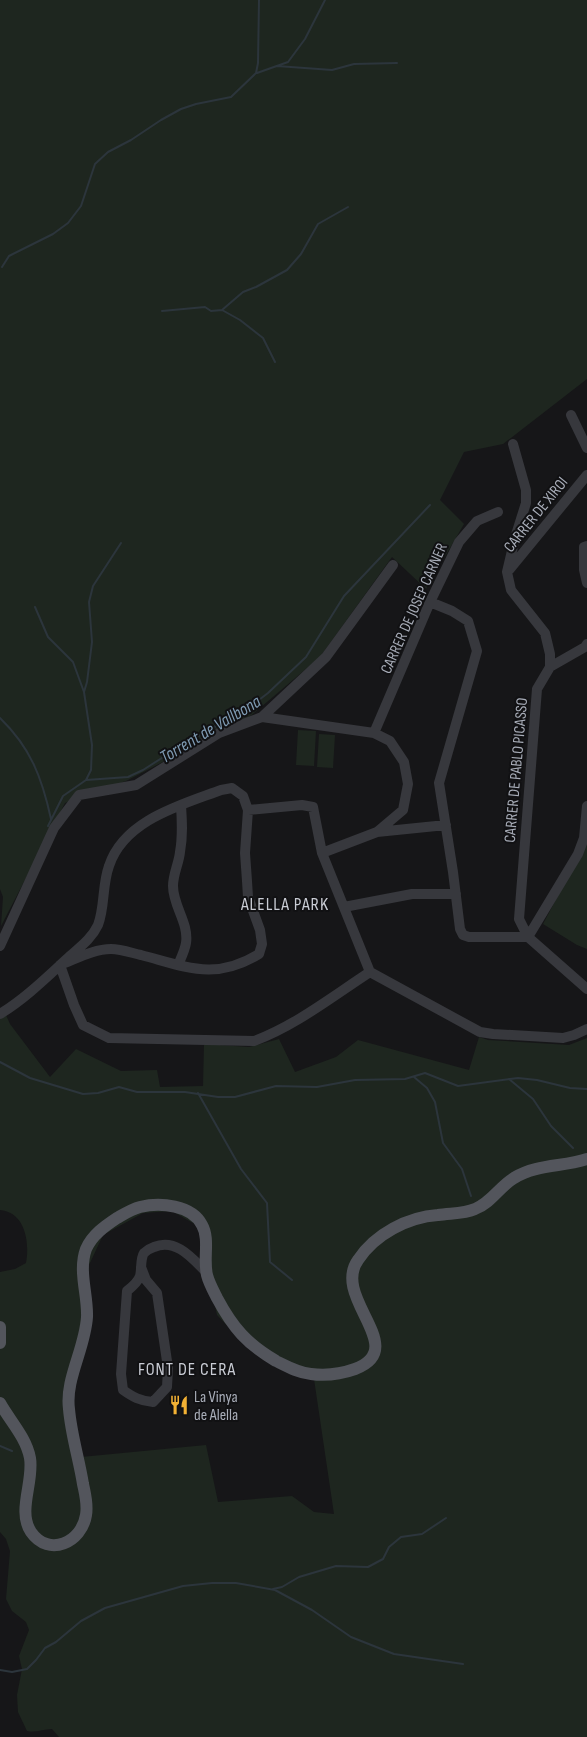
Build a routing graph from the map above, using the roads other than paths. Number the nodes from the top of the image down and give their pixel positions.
1 (571, 416) dead end
2 (513, 444) dead end
3 (587, 448) edge
4 (587, 475) edge
5 (498, 512) dead end
6 (587, 546) edge
7 (393, 565) dead end
8 (507, 572) junction
9 (587, 583) edge
10 (430, 602) junction
11 (587, 644) edge
12 (550, 668) junction
13 (262, 718) junction
14 (374, 733) junction
15 (181, 805) junction
16 (587, 806) edge
17 (248, 810) junction
18 (446, 825) junction
19 (377, 832) junction
20 (322, 853) junction
21 (456, 894) junction
22 (344, 906) junction
23 (528, 937) junction
24 (0, 946) edge
25 (60, 965) junction
26 (178, 965) junction
27 (370, 972) junction
28 (587, 989) edge
29 (0, 1014) edge
30 (587, 1029) edge
31 (587, 1159) edge
32 (141, 1267) junction
33 (206, 1272) junction
34 (0, 1327) edge
35 (0, 1343) edge
36 (0, 1403) edge

1 - 3 street
2 - 8 street
4 - 8 street, CARRER DE XIROI
5 - 10 street, CARRER DE JOSEP CARNER
6 - 9 street
7 - 13 street
8 - 12 street
10 - 14 street, CARRER DE JOSEP CARNER
10 - 18 street
11 - 12 street
12 - 23 street, CARRER DE PABLO PICASSO
13 - 14 street
13 - 24 street
14 - 19 street
15 - 17 street
15 - 25 street
15 - 26 street
16 - 23 street
17 - 20 street
17 - 26 street
18 - 19 street
18 - 21 street
19 - 20 street
20 - 22 street
21 - 22 street
21 - 23 street
22 - 27 street
23 - 28 street
25 - 26 street
25 - 27 street
25 - 29 street
27 - 30 street
31 - 33 main road
32 - 32 street
32 - 33 street
33 - 36 main road
34 - 35 main road

